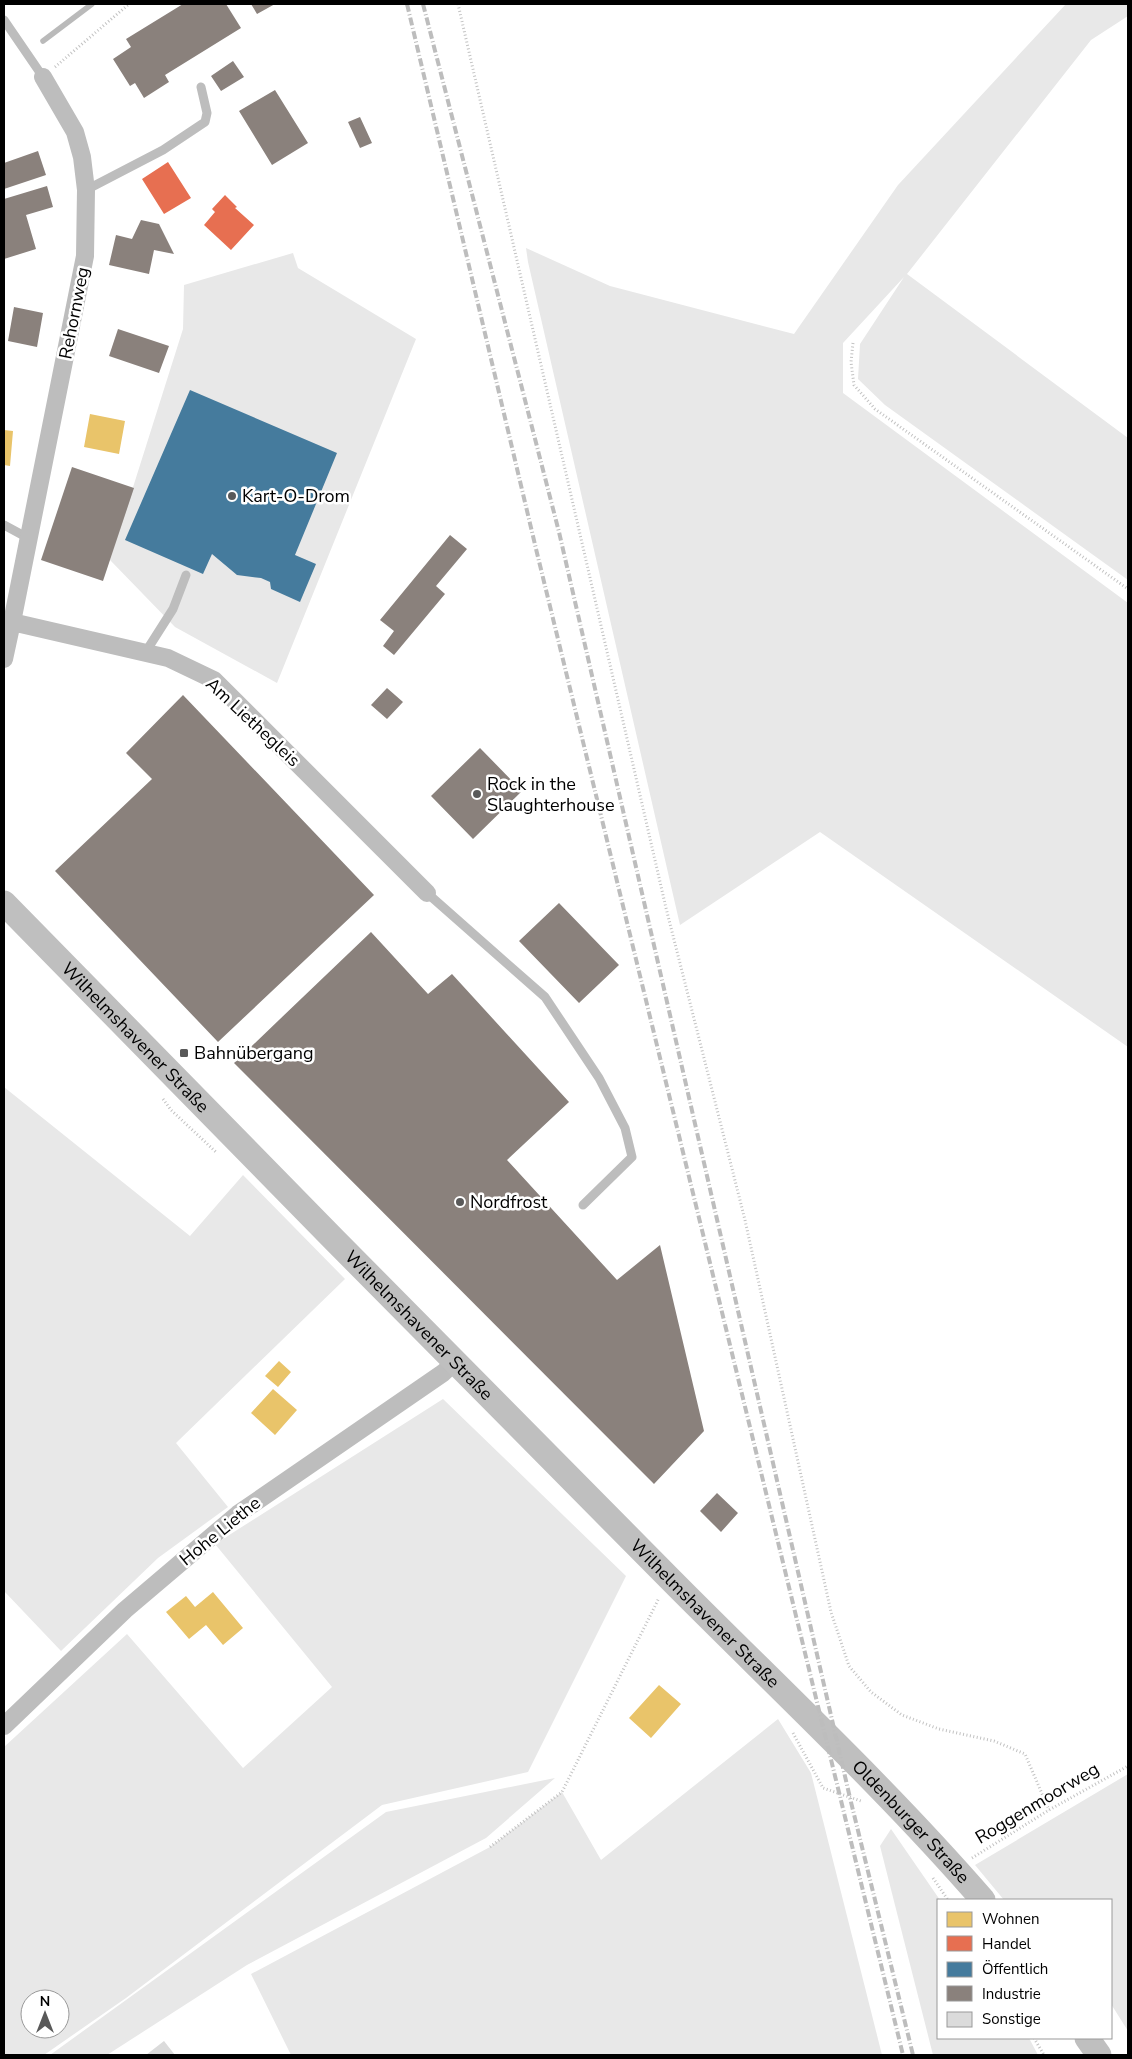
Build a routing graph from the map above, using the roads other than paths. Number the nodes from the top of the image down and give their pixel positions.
1 (4, 20) edge
2 (43, 77) joint
3 (201, 87) dead end
4 (86, 190) junction
5 (4, 525) edge
6 (28, 538) junction
7 (186, 575) dead end
8 (12, 622) junction
9 (145, 653) junction
10 (4, 659) edge
11 (426, 894) joint
12 (4, 903) edge
13 (583, 1205) dead end
14 (456, 1361) junction
15 (4, 1726) edge
16 (838, 1744) joint
17 (981, 1899) edge
18 (1088, 2039) edge
19 (1099, 2055) edge

1 - 2 lane, Rehornweg
2 - 4 street, Rehornweg
3 - 4 lane
4 - 6 street, Rehornweg
5 - 6 lane
6 - 8 street, Rehornweg
7 - 9 lane
8 - 9 street, Am Liethegleis
8 - 10 street
9 - 11 street, Am Liethegleis
11 - 13 lane
12 - 14 street, Wilhelmshavener Straße
14 - 15 street, Hohe Liethe
14 - 16 street, Wilhelmshavener Straße
16 - 17 street, Oldenburger Straße
18 - 19 street

